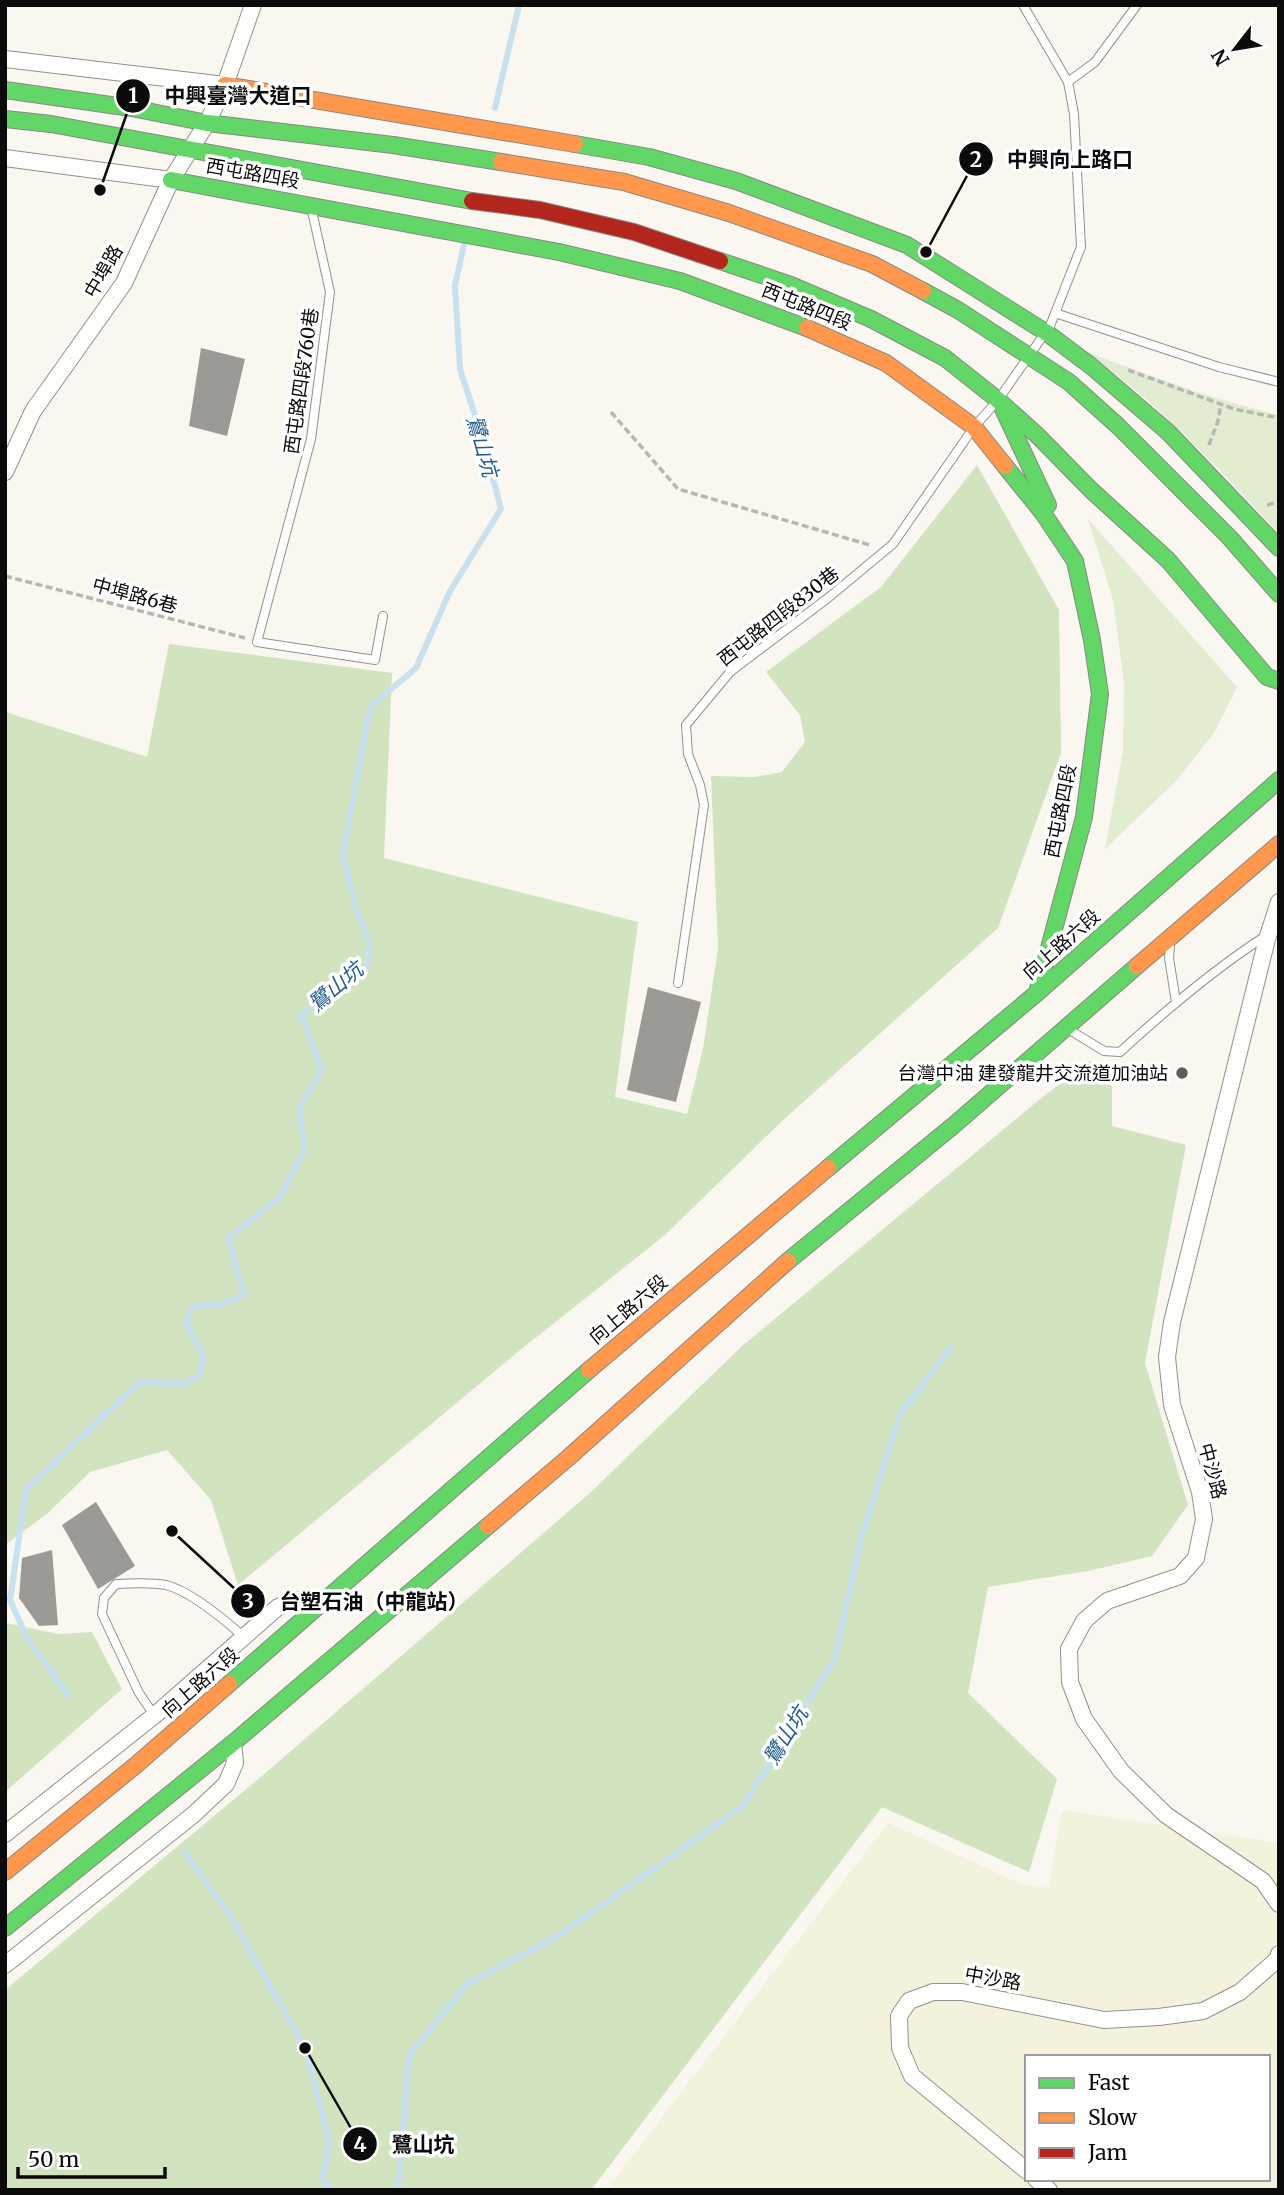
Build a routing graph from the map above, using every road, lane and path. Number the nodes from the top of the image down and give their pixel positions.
1 (253, 5) edge
2 (1023, 5) edge
3 (1137, 5) edge
4 (5, 59) edge
5 (1068, 82) junction
6 (225, 85) junction
7 (5, 90) edge
8 (5, 119) edge
9 (207, 123) junction
10 (190, 150) junction
11 (5, 158) edge
12 (171, 180) junction
13 (311, 204) junction
14 (1055, 313) junction
15 (1047, 333) junction
16 (1030, 357) junction
17 (1122, 368) dead end
18 (1279, 382) edge
19 (998, 400) junction
20 (1222, 404) junction
21 (611, 412) dead end
22 (1279, 418) edge
23 (974, 427) junction
24 (1205, 452) dead end
25 (5, 472) edge
26 (1279, 548) edge
27 (886, 550) junction
28 (1075, 561) junction
29 (5, 576) edge
30 (1279, 594) edge
31 (383, 616) dead end
32 (257, 642) junction
33 (1279, 681) edge
34 (1279, 780) edge
35 (1279, 844) edge
36 (1279, 902) edge
37 (1175, 933) junction
38 (1268, 934) junction
39 (678, 983) dead end
40 (1037, 993) junction
41 (1176, 1002) junction
42 (1066, 1028) junction
43 (325, 1602) junction
44 (245, 1638) junction
45 (155, 1716) junction
46 (233, 1743) junction
47 (5, 1834) edge
48 (5, 1872) edge
49 (1279, 1904) edge
50 (5, 1928) edge
51 (1279, 1954) edge
52 (5, 1965) edge
53 (1025, 2169) edge

1 - 6 street, 中埠路
2 - 5 lane
3 - 5 lane
4 - 6 street
5 - 14 lane, 西屯路四段830巷
6 - 9 street, 中埠路
6 - 15 street
7 - 9 street
8 - 10 street, 西屯路四段
9 - 10 street, 中埠路
9 - 16 street
10 - 12 street, 中埠路
10 - 19 street, 西屯路四段
11 - 12 street, 西屯路四段
12 - 13 street, 西屯路四段
12 - 25 street, 中埠路
13 - 23 street, 西屯路四段
13 - 32 lane, 西屯路四段760巷
14 - 15 lane, 西屯路四段830巷
14 - 18 lane
15 - 16 lane, 西屯路四段830巷
15 - 26 street
16 - 19 lane, 西屯路四段830巷
16 - 30 street
17 - 20 path
19 - 23 lane, 西屯路四段830巷
19 - 28 street
19 - 33 street, 西屯路四段
20 - 22 path
20 - 24 path
21 - 27 path
23 - 27 lane, 西屯路四段830巷
23 - 28 street, 西屯路四段
27 - 39 lane, 西屯路四段830巷
28 - 40 street, 西屯路四段
29 - 32 path, 中埠路6巷
31 - 32 lane
34 - 40 street, 向上路六段
35 - 37 street
36 - 38 street, 中沙路
37 - 41 lane
37 - 42 street
38 - 41 lane
38 - 49 street, 中沙路
40 - 43 street, 向上路六段
41 - 42 lane
42 - 46 street
43 - 44 street
43 - 48 street, 向上路六段
44 - 45 street
44 - 45 lane
45 - 47 street
46 - 50 street
46 - 52 street
51 - 53 street, 中沙路

